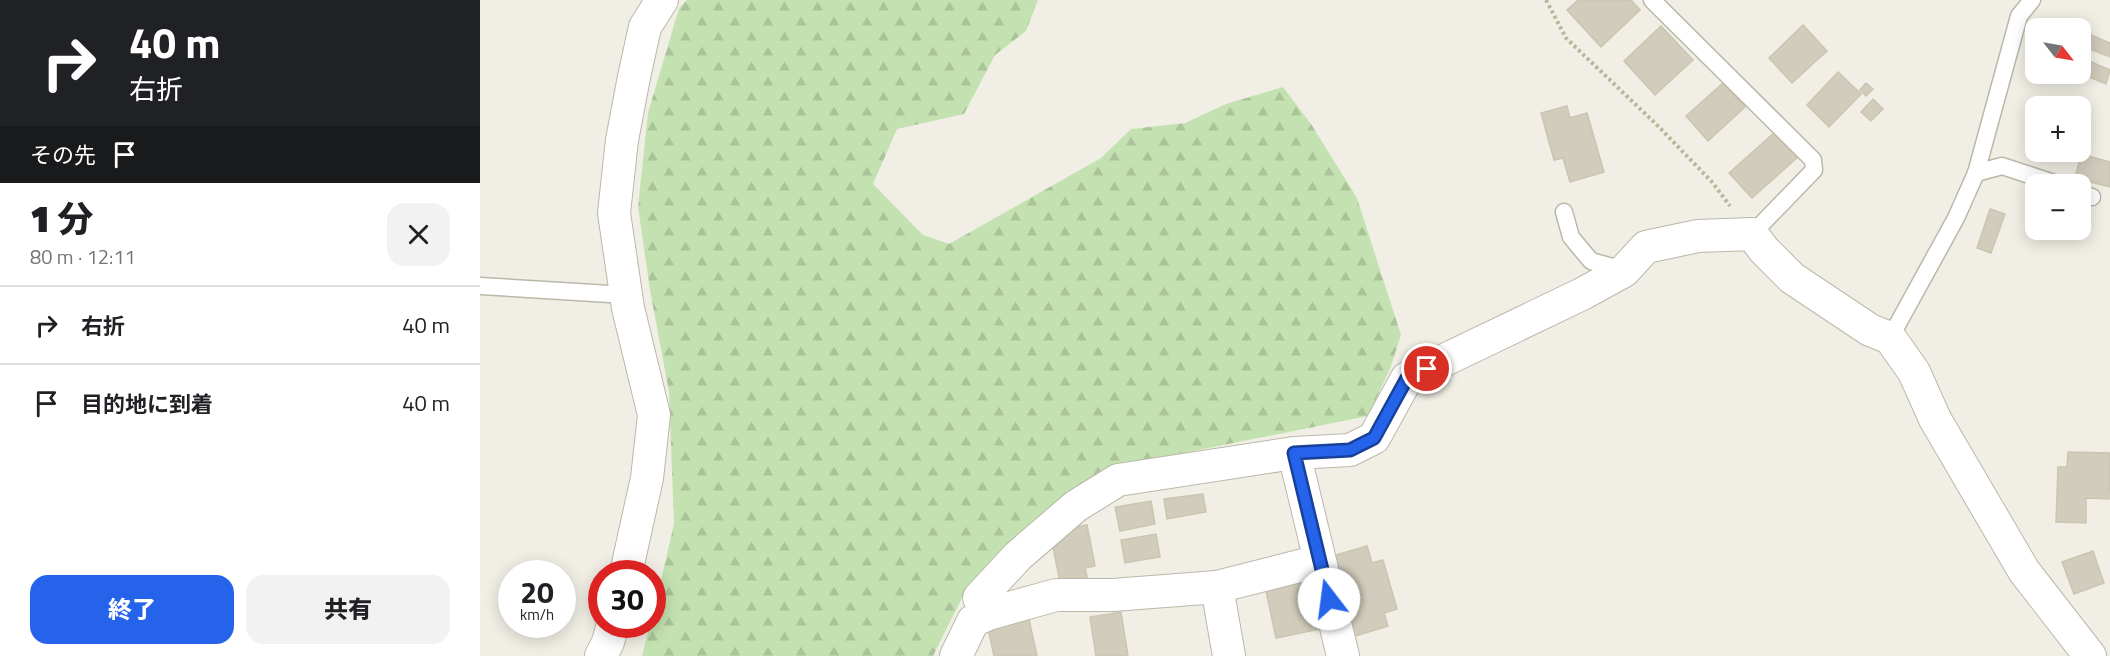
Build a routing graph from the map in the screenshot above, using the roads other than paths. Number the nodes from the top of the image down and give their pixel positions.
1 (662, 0) edge
2 (1652, 0) edge
3 (2032, 0) edge
4 (1976, 173) junction
5 (2026, 174) edge
6 (1564, 212) dead end
7 (1752, 234) junction
8 (1624, 270) junction
9 (480, 286) edge
10 (626, 295) junction
11 (1890, 338) junction
12 (1294, 453) junction
13 (629, 560) edge
14 (1319, 561) junction
15 (1217, 587) junction
16 (988, 614) junction
17 (609, 638) edge
18 (601, 656) edge
19 (956, 656) edge
20 (1229, 656) edge
21 (1343, 656) edge
22 (2090, 656) edge

1 - 10 street
2 - 7 lane
3 - 4 lane
4 - 5 lane
4 - 11 lane
6 - 8 lane
7 - 8 street
7 - 11 street
8 - 12 street
9 - 10 lane
10 - 13 street
11 - 22 street
12 - 14 street
12 - 16 street
14 - 15 street
14 - 21 street
15 - 16 street
15 - 20 street
16 - 19 street
17 - 18 street

